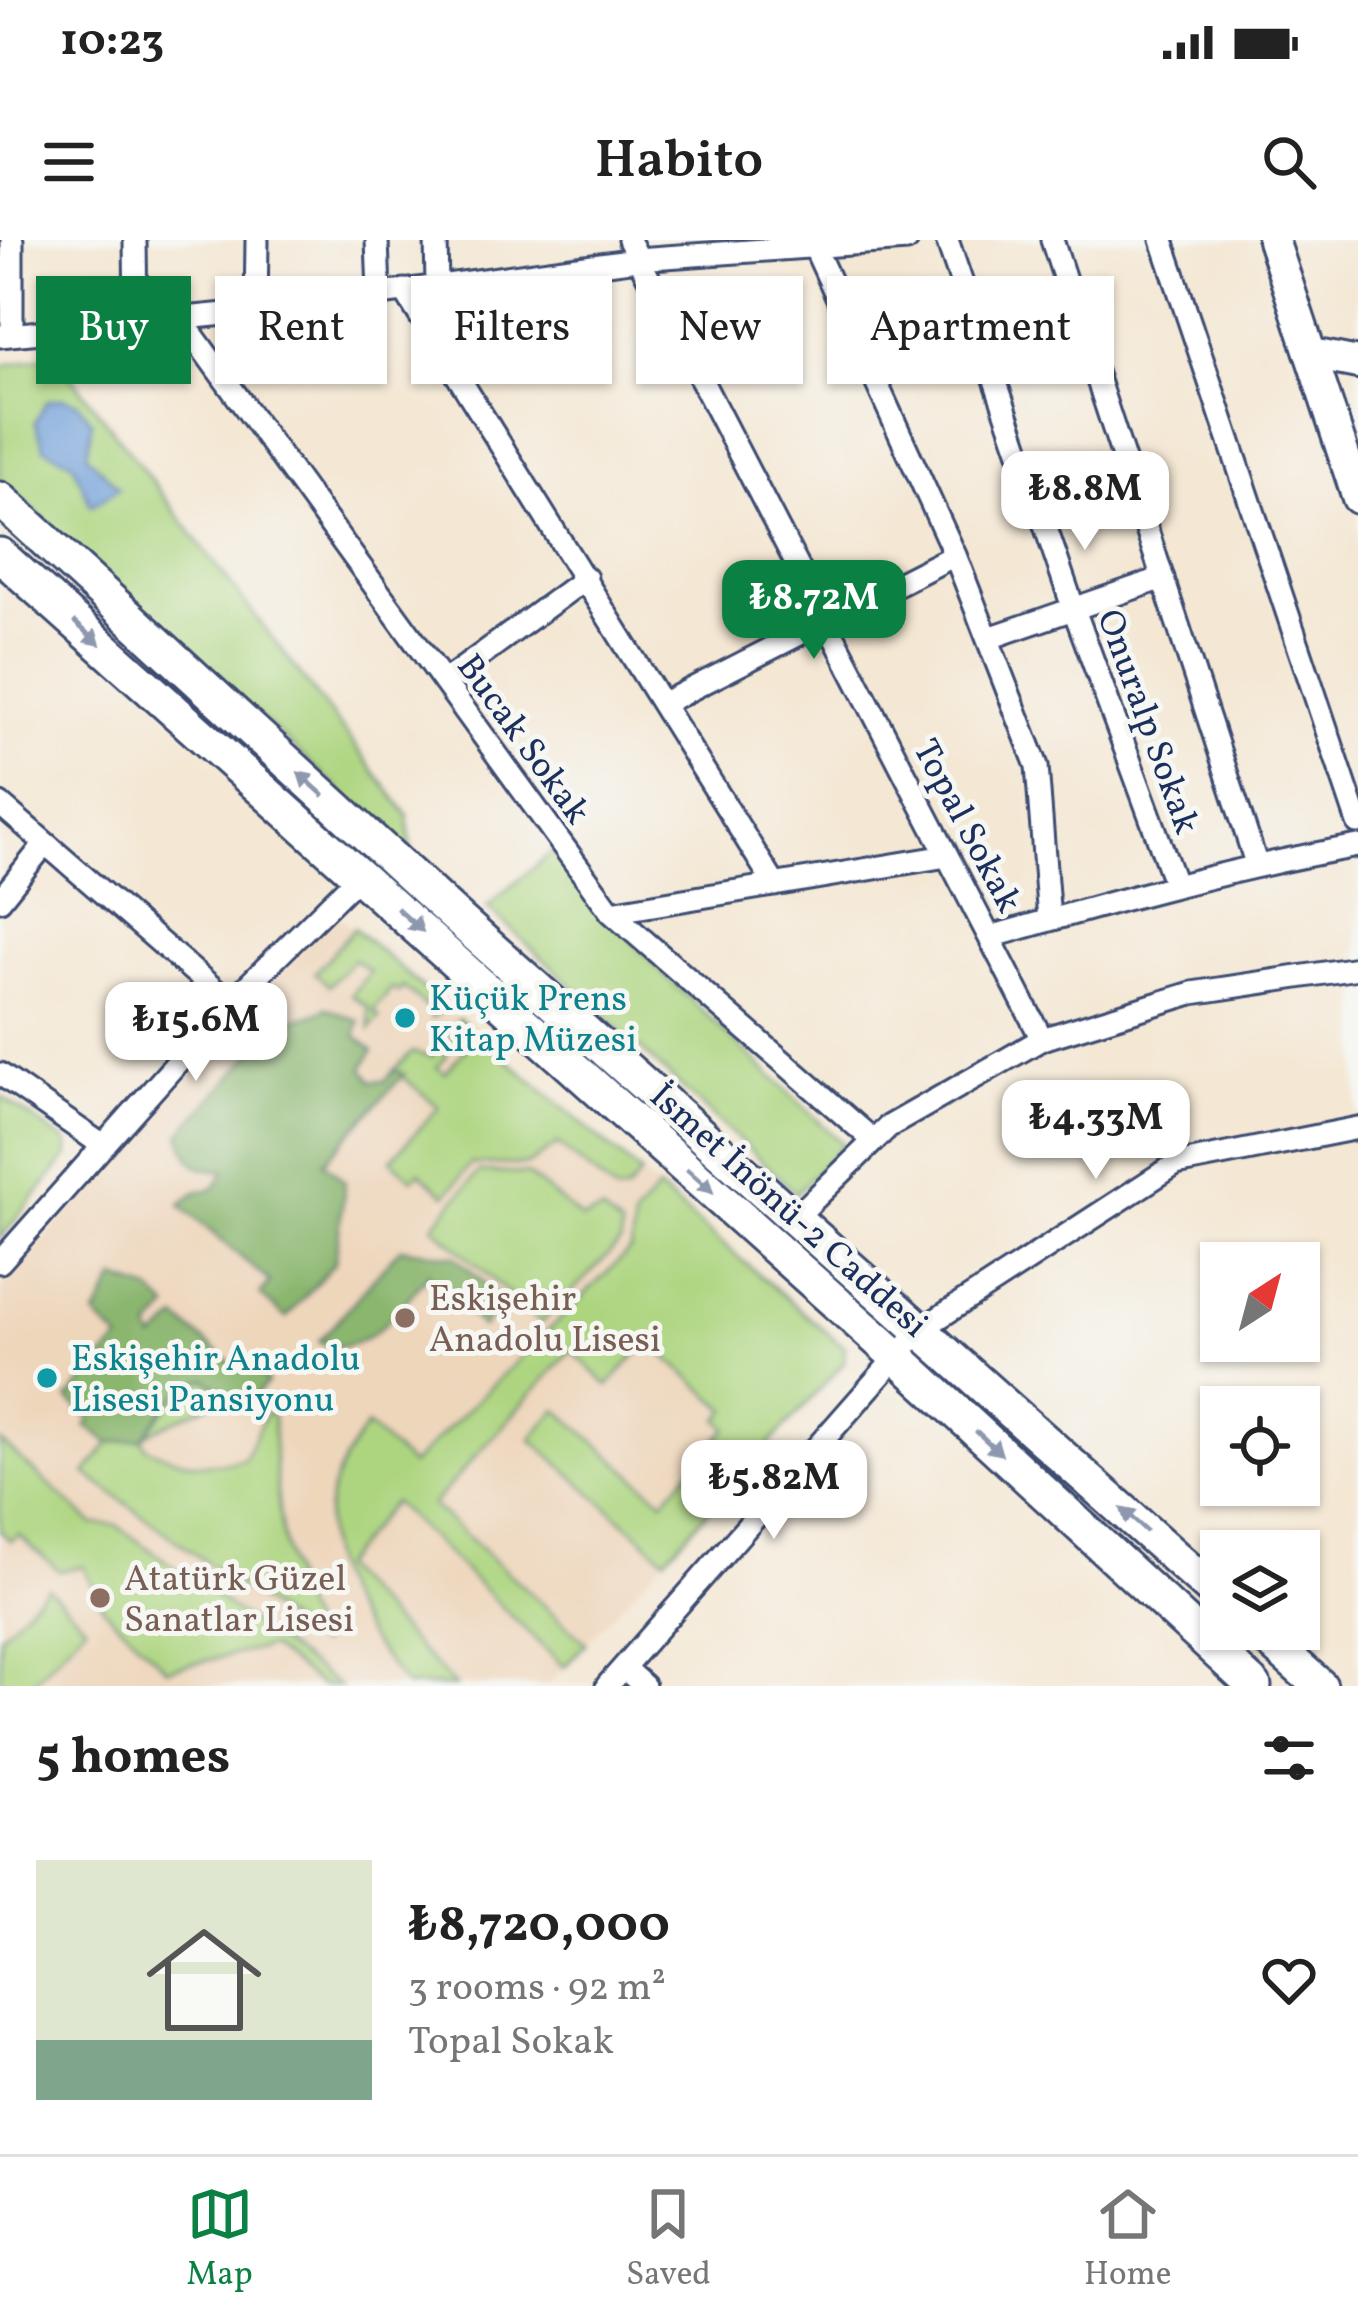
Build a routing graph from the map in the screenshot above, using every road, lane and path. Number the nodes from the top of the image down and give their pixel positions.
1 (12, 240) edge
2 (135, 240) edge
3 (257, 240) edge
4 (377, 240) edge
5 (436, 240) edge
6 (907, 240) edge
7 (947, 240) edge
8 (1052, 240) edge
9 (1162, 240) edge
10 (1273, 240) edge
11 (806, 244) edge
12 (633, 249) edge
13 (135, 276) edge
14 (256, 276) edge
15 (378, 276) edge
16 (437, 276) edge
17 (486, 276) edge
18 (411, 289) edge
19 (404, 290) junction
20 (387, 292) edge
21 (36, 331) edge
22 (191, 333) edge
23 (6, 334) edge
24 (1312, 354) junction
25 (1358, 363) edge
26 (1358, 498) edge
27 (0, 499) edge
28 (0, 555) edge
29 (955, 555) junction
30 (586, 578) junction
31 (1162, 578) junction
32 (1073, 607) junction
33 (825, 620) junction
34 (989, 638) junction
35 (444, 682) junction
36 (664, 703) junction
37 (0, 804) edge
38 (1358, 823) edge
39 (44, 845) junction
40 (1358, 846) edge
41 (947, 856) junction
42 (1256, 863) junction
43 (360, 875) junction
44 (1175, 884) junction
45 (775, 885) junction
46 (0, 900) edge
47 (611, 913) junction
48 (1049, 920) junction
49 (991, 937) junction
50 (1358, 968) edge
51 (230, 1003) junction
52 (1042, 1039) junction
53 (0, 1074) edge
54 (1358, 1128) edge
55 (874, 1141) junction
56 (102, 1145) junction
57 (795, 1218) junction
58 (0, 1262) edge
59 (920, 1330) junction
60 (898, 1358) junction
61 (1200, 1579) edge
62 (1279, 1650) edge
63 (623, 1668) junction
64 (607, 1686) edge
65 (644, 1686) edge
66 (1254, 1686) edge
67 (1319, 1686) edge

1 - 23 street
2 - 13 street
3 - 14 street
4 - 15 street
5 - 16 street
6 - 11 street
7 - 32 street, Onuralp Sokak
8 - 31 street
9 - 38 street
10 - 24 main road
11 - 12 street
11 - 29 street
12 - 17 street
12 - 33 street, Topal Sokak
18 - 19 street
19 - 20 street
19 - 30 street
21 - 23 street
22 - 35 street, Bucak Sokak
24 - 25 main road
24 - 26 main road
57 -> 27 main road, İsmet İnönü-2 Caddesi
28 -> 43 main road, İsmet İnönü-2 Caddesi
29 - 33 street
29 - 34 street
30 - 35 street
30 - 36 street
31 - 32 street
31 - 42 street
32 - 34 street
32 - 44 street, Onuralp Sokak
33 - 36 street
33 - 41 street, Topal Sokak
34 - 48 street
35 - 47 street, Bucak Sokak
36 - 45 street
37 - 39 street
39 - 46 street
39 - 51 street
40 - 42 street
41 - 45 street
41 - 49 street, Topal Sokak
42 - 44 street
43 - 51 street
43 -> 60 main road, İsmet İnönü-2 Caddesi
44 - 48 street
45 - 47 street
47 - 55 street, Bucak Sokak
48 - 49 street
49 - 52 street, Topal Sokak
50 - 52 street
51 - 56 street
52 - 55 street
53 - 56 street
54 - 59 street
55 - 57 street
56 - 58 street
57 - 59 main road, İsmet İnönü-2 Caddesi
59 - 60 street
61 -> 59 main road, İsmet İnönü-2 Caddesi
60 - 63 street
60 -> 66 main road, İsmet İnönü-2 Caddesi
62 - 67 main road
63 - 64 street
63 - 65 street

